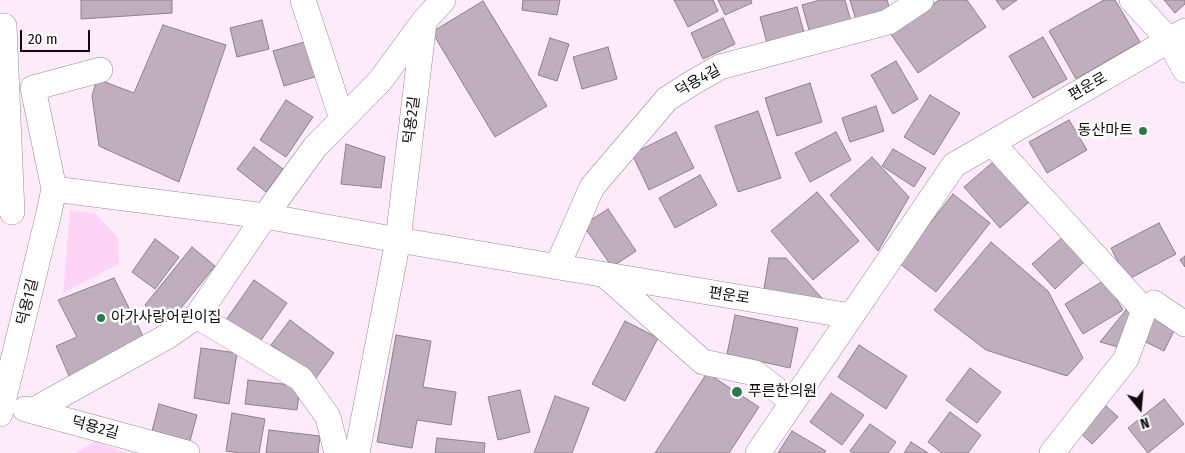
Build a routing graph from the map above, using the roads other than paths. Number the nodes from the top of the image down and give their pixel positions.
1 (303, 0) edge
2 (443, 0) edge
3 (921, 0) edge
4 (1132, 0) edge
5 (423, 11) edge
6 (0, 26) edge
7 (1177, 35) edge
8 (100, 70) dead end
9 (1185, 70) edge
10 (342, 119) junction
11 (992, 143) junction
12 (54, 189) junction
13 (6, 212) edge
14 (265, 216) junction
15 (48, 217) junction
16 (398, 240) junction
17 (557, 267) junction
18 (606, 276) junction
19 (1144, 310) junction
20 (197, 316) junction
21 (851, 316) junction
22 (1185, 324) edge
23 (793, 402) junction
24 (1, 405) edge
25 (32, 411) junction
26 (187, 453) edge
27 (337, 453) edge
28 (357, 453) edge
29 (758, 453) edge
30 (1052, 453) edge

1 - 10 street
2 - 5 street
3 - 17 street, 덕용4길
4 - 7 street
5 - 10 street
5 - 16 street, 덕용2길
6 - 13 street
7 - 9 street
7 - 11 street, 편운로
8 - 12 street, 덕용1길
10 - 14 street
11 - 19 street
11 - 21 street, 편운로
12 - 14 street
12 - 15 street, 덕용1길
13 - 15 street
14 - 16 street
14 - 20 street
15 - 24 street, 덕용1길
16 - 17 street
16 - 28 street, 덕용2길
17 - 18 street, 편운로
18 - 21 street, 편운로
18 - 23 street
19 - 22 street
19 - 30 street
20 - 25 street
20 - 27 street
21 - 23 street, 편운로
23 - 29 street, 편운로
24 - 25 street, 덕용2길
25 - 26 street, 덕용2길

